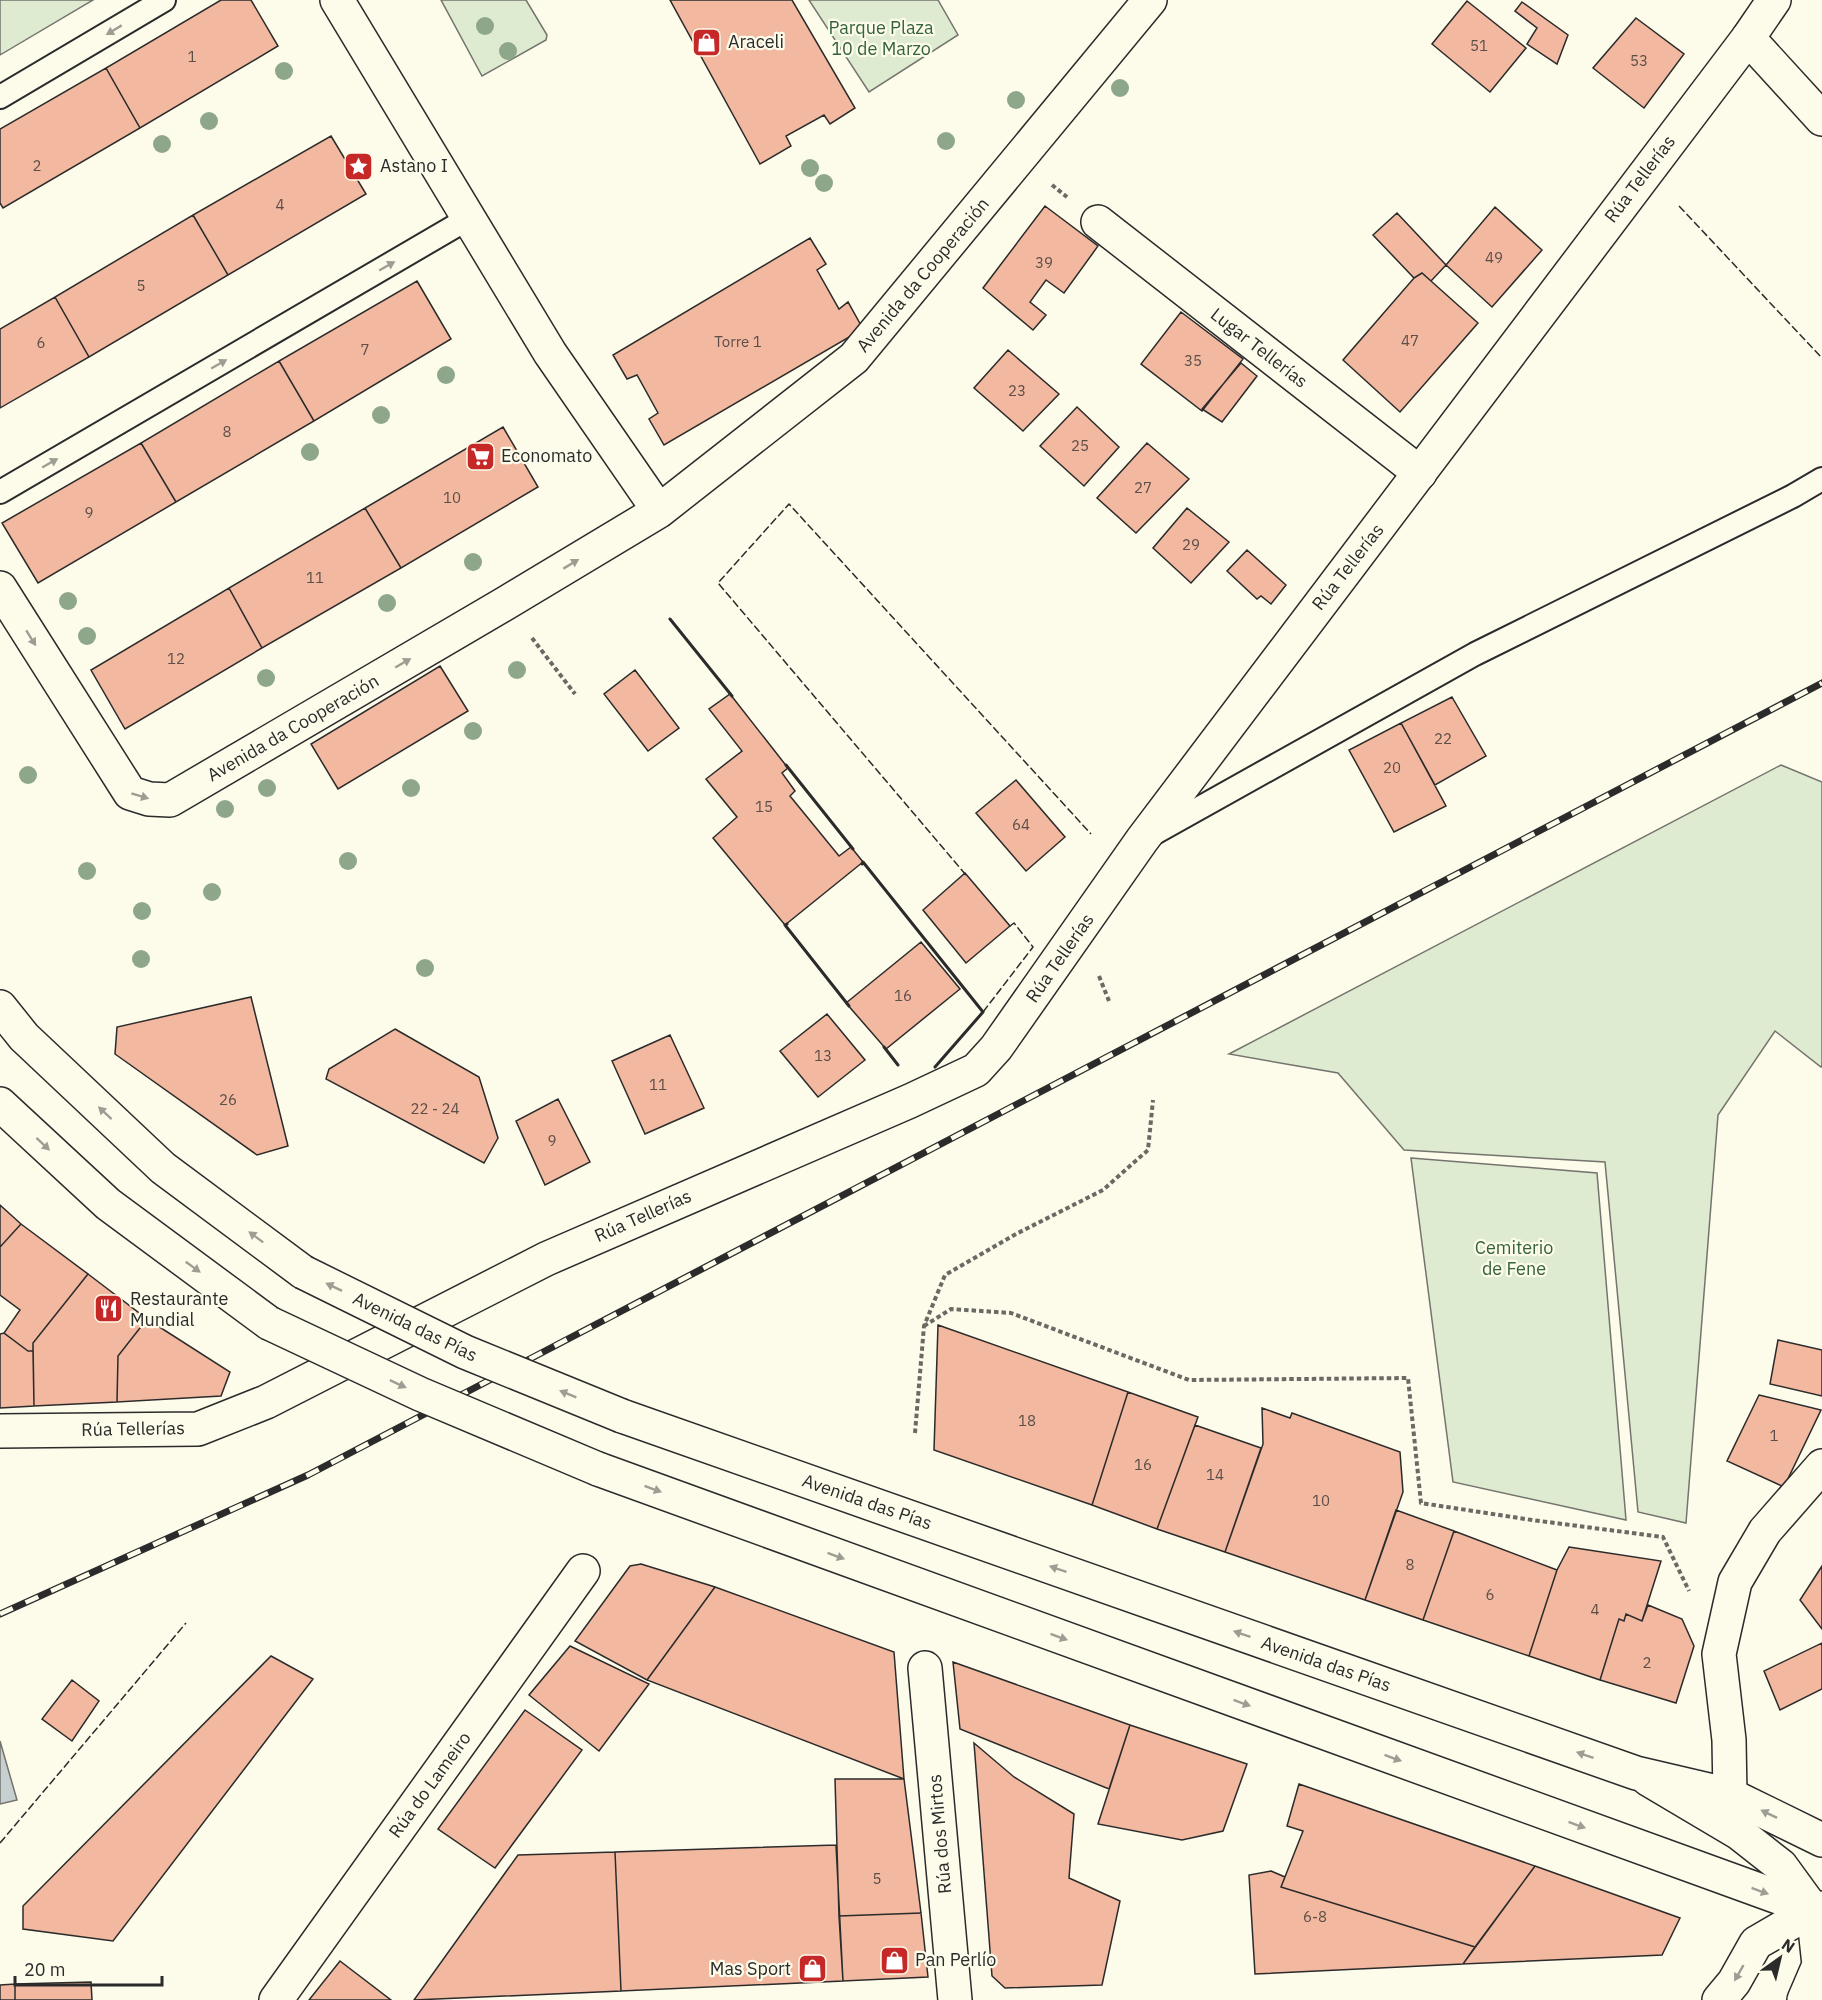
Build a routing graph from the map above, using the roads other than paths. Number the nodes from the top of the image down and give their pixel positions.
1 (164, 0) edge
2 (337, 0) edge
3 (1150, 0) edge
4 (1774, 0) edge
5 (1748, 38) junction
6 (0, 97) edge
7 (1822, 119) edge
8 (469, 218) junction
9 (1098, 222) road end
10 (1420, 473) junction
11 (1822, 479) edge
12 (0, 492) edge
13 (658, 511) junction
14 (0, 588) edge
15 (1142, 840) junction
16 (0, 1007) edge
17 (0, 1104) edge
18 (0, 1431) edge
19 (1822, 1466) edge
20 (583, 1571) dead end
21 (925, 1668) dead end
22 (1636, 1773) junction
23 (1730, 1795) junction
24 (1822, 1840) edge
25 (1819, 1910) edge
26 (276, 2000) edge
27 (955, 2000) edge
28 (1719, 2000) edge
29 (1804, 2000) edge

1 -> 6 lane
2 - 8 main road
3 - 13 main road, Avenida da Cooperación
4 - 5 main road, Rúa Tellerías
5 - 7 main road
5 - 10 main road, Rúa Tellerías
12 -> 8 lane
8 - 13 main road
9 - 10 main road, Lugar Tellerías
10 - 15 main road, Rúa Tellerías
11 - 15 lane
14 -> 13 main road, Avenida da Cooperación
15 - 18 main road, Rúa Tellerías
22 -> 16 main road, Avenida das Pías, bridge
17 -> 25 main road, bridge
19 - 23 main road
20 - 26 main road, Rúa do Lameiro
21 - 27 main road, Rúa dos Mirtos
22 - 23 main road, Avenida das Pías
22 - 25 main road
24 -> 23 main road, Avenida das Pías
25 -> 28 main road
25 - 29 main road

